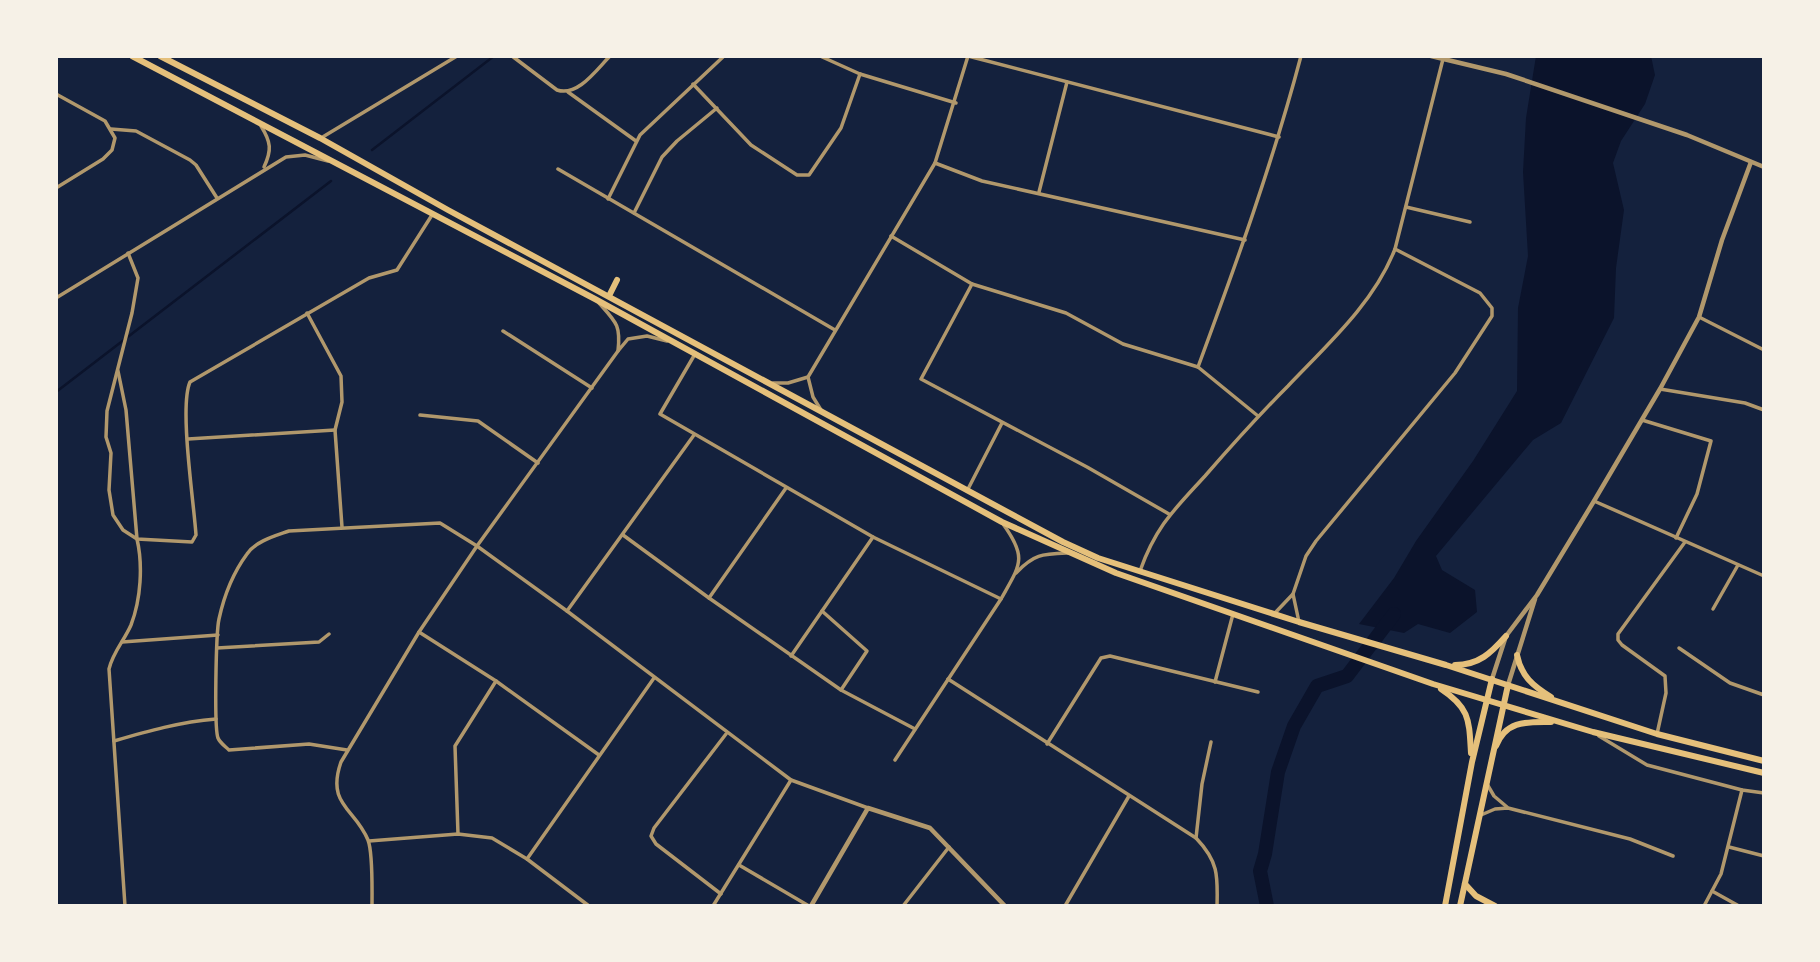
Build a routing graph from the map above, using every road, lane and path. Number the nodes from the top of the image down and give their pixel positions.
1 (132, 56) edge
2 (160, 56) edge
3 (457, 56) edge
4 (512, 56) edge
5 (610, 56) edge
6 (724, 56) edge
7 (820, 56) edge
8 (968, 56) edge
9 (1301, 56) edge
10 (1431, 56) edge
11 (1443, 59) junction
12 (860, 74) junction
13 (1067, 82) junction
14 (693, 84) junction
15 (568, 92) junction
16 (56, 94) edge
17 (956, 103) junction
18 (717, 108) junction
19 (258, 121) junction
20 (111, 129) junction
21 (320, 138) junction
22 (1279, 138) junction
23 (636, 141) junction
24 (1751, 162) junction
25 (935, 163) junction
26 (343, 166) junction
27 (1764, 167) edge
28 (263, 169) junction
29 (558, 169) dead end
30 (56, 188) edge
31 (1039, 193) junction
32 (217, 198) junction
33 (608, 199) junction
34 (1406, 207) junction
35 (433, 213) junction
36 (634, 214) junction
37 (1470, 222) dead end
38 (891, 236) junction
39 (1245, 240) junction
40 (1395, 248) junction
41 (128, 253) junction
42 (617, 280) dead end
43 (972, 284) junction
44 (608, 296) junction
45 (56, 298) edge
46 (595, 299) junction
47 (307, 313) junction
48 (1699, 317) junction
49 (836, 330) junction
50 (503, 331) dead end
51 (676, 343) junction
52 (1764, 350) edge
53 (618, 351) junction
54 (695, 354) junction
55 (1198, 367) junction
56 (117, 368) junction
57 (808, 377) junction
58 (768, 382) junction
59 (593, 388) junction
60 (1660, 388) junction
61 (1764, 410) edge
62 (824, 414) junction
63 (420, 415) dead end
64 (1258, 416) junction
65 (1642, 420) junction
66 (1002, 423) junction
67 (335, 430) junction
68 (694, 435) junction
69 (188, 439) junction
70 (538, 463) junction
71 (786, 488) junction
72 (967, 492) junction
73 (1594, 501) junction
74 (1170, 514) junction
75 (1002, 523) junction
76 (342, 527) junction
77 (623, 535) junction
78 (873, 537) junction
79 (137, 538) junction
80 (1676, 538) junction
81 (1685, 542) junction
82 (477, 546) junction
83 (1068, 554) junction
84 (1738, 565) junction
85 (1140, 571) junction
86 (1014, 575) junction
87 (1764, 576) edge
88 (1293, 594) junction
89 (1537, 595) junction
90 (709, 598) junction
91 (1001, 599) junction
92 (1713, 609) dead end
93 (567, 611) junction
94 (822, 611) junction
95 (1233, 614) junction
96 (1274, 614) junction
97 (1298, 622) junction
98 (419, 632) junction
99 (329, 634) dead end
100 (218, 635) junction
101 (1506, 636) junction
102 (122, 642) junction
103 (217, 648) junction
104 (1679, 648) dead end
105 (1517, 655) junction
106 (791, 656) junction
107 (1446, 664) junction
108 (654, 678) junction
109 (948, 679) junction
110 (1492, 680) junction
111 (496, 681) junction
112 (1215, 682) junction
113 (1433, 684) junction
114 (1508, 685) junction
115 (841, 690) junction
116 (1258, 692) dead end
117 (1764, 695) edge
118 (1486, 700) junction
119 (1502, 705) junction
120 (1564, 705) junction
121 (216, 719) junction
122 (1561, 722) junction
123 (915, 729) junction
124 (1593, 732) junction
125 (727, 733) junction
126 (1657, 734) junction
127 (114, 741) junction
128 (1211, 742) dead end
129 (1047, 744) junction
130 (347, 750) junction
131 (600, 755) junction
132 (895, 760) dead end
133 (1764, 761) edge
134 (1472, 762) junction
135 (1488, 768) junction
136 (1764, 773) edge
137 (791, 780) junction
138 (1486, 781) junction
139 (1742, 790) junction
140 (1764, 793) edge
141 (1129, 796) junction
142 (868, 808) junction
143 (1508, 808) junction
144 (1478, 817) junction
145 (458, 834) junction
146 (1196, 838) junction
147 (369, 841) junction
148 (1728, 846) junction
149 (949, 847) junction
150 (1674, 856) dead end
151 (1764, 856) edge
152 (527, 859) junction
153 (739, 865) junction
154 (1465, 884) junction
155 (1712, 891) junction
156 (721, 894) junction
157 (125, 906) edge
158 (372, 906) edge
159 (589, 906) edge
160 (713, 906) edge
161 (810, 906) edge
162 (903, 906) edge
163 (1005, 906) edge
164 (1065, 906) edge
165 (1217, 906) edge
166 (1445, 906) edge
167 (1460, 906) edge
168 (1495, 906) edge
169 (1704, 906) edge
170 (1739, 906) edge

1 - 19 main road
2 - 21 main road
3 - 21 street
4 - 15 street
5 - 15 street
6 - 14 street
7 - 12 street
8 - 13 street
8 - 17 street
9 - 22 street
10 - 11 street
11 - 24 street
11 - 34 street
12 - 17 street
12 - 18 street
13 - 22 street
13 - 31 street
14 - 18 street
14 - 23 street
15 - 23 street
16 - 20 street
17 - 25 street
18 - 36 street
19 - 26 main road
19 - 28 street
20 - 30 street
20 - 32 street
21 - 44 main road
22 - 39 street
23 - 33 street
24 - 27 street
24 - 48 street
25 - 31 street
25 - 38 street
26 - 28 street
26 - 35 main road
28 - 32 street
29 - 33 street
31 - 39 street
32 - 41 street
33 - 36 street
34 - 37 street
34 - 40 street
35 - 46 main road
35 - 47 street
36 - 49 street
38 - 43 street
38 - 49 street
39 - 55 street
40 - 64 street
40 - 88 street
41 - 45 street
41 - 56 street
42 - 44 main road
43 - 55 street
43 - 66 street
44 - 58 main road
46 - 51 main road
46 - 53 street
47 - 67 street
47 - 69 street
48 - 52 street
48 - 60 street
49 - 57 street
50 - 59 street
51 - 53 street
51 - 54 main road
53 - 59 street
54 - 68 street
54 - 75 main road
55 - 64 street
56 - 79 street
56 - 79 street
57 - 58 street
57 - 62 street
58 - 62 main road
59 - 70 street
60 - 61 street
60 - 65 street
62 - 72 main road
63 - 70 street
64 - 74 street
65 - 73 street
65 - 80 street
66 - 72 street
66 - 74 street
67 - 69 street
67 - 76 street
68 - 71 street
68 - 77 street
69 - 79 street
70 - 82 street
71 - 78 street
71 - 90 street
72 - 85 main road
73 - 80 street
73 - 89 street
74 - 85 street
75 - 83 main road
75 - 86 street
76 - 82 street
76 - 100 street
77 - 90 street
77 - 93 street
78 - 91 street
78 - 94 street
79 - 102 street
80 - 81 street
81 - 84 street
81 - 126 street
82 - 93 street
82 - 98 street
83 - 86 street
83 - 95 main road
84 - 87 street
84 - 92 street
85 - 96 main road
86 - 91 street
88 - 96 street
88 - 97 street
89 - 101 street
89 - 105 street
90 - 106 street
91 - 109 street
93 - 108 street
94 - 106 street
94 - 115 street
95 - 112 street
95 - 113 main road
96 - 97 main road
97 - 107 main road
98 - 111 street
98 - 130 street
99 - 103 street
100 - 102 street
100 - 103 street
101 - 107 main road
101 - 110 street
102 - 127 street
103 - 121 street
104 - 117 street
105 - 114 street
105 - 120 main road
106 - 115 street
107 - 110 main road
108 - 125 street
108 - 131 street
109 - 123 street
109 - 129 street
110 - 114 main road
110 - 118 main road
111 - 131 street
111 - 145 street
112 - 116 street
112 - 129 street
113 - 118 main road
113 - 134 main road
114 - 119 main road
114 - 120 main road
115 - 123 street
118 - 119 main road
118 - 134 main road
119 - 122 main road
119 - 135 main road
120 - 126 main road
121 - 127 street
121 - 130 street
122 - 124 main road
122 - 135 main road
123 - 132 street
124 - 136 main road
124 - 139 street
125 - 137 street
125 - 156 street
126 - 133 main road
127 - 157 street
128 - 146 street
129 - 141 street
130 - 147 street
131 - 152 street
134 - 166 main road
135 - 138 main road
137 - 142 street
137 - 153 street
138 - 143 street
138 - 144 main road
139 - 140 street
139 - 148 street
141 - 146 street
141 - 164 street
142 - 149 street
142 - 161 street
143 - 144 street
143 - 150 street
144 - 154 main road
145 - 147 street
145 - 152 street
146 - 165 street
147 - 158 street
148 - 151 street
148 - 155 street
149 - 162 street
149 - 163 street
152 - 159 street
153 - 156 street
153 - 161 street
154 - 167 main road
154 - 168 main road
155 - 169 street
155 - 170 street
156 - 160 street

